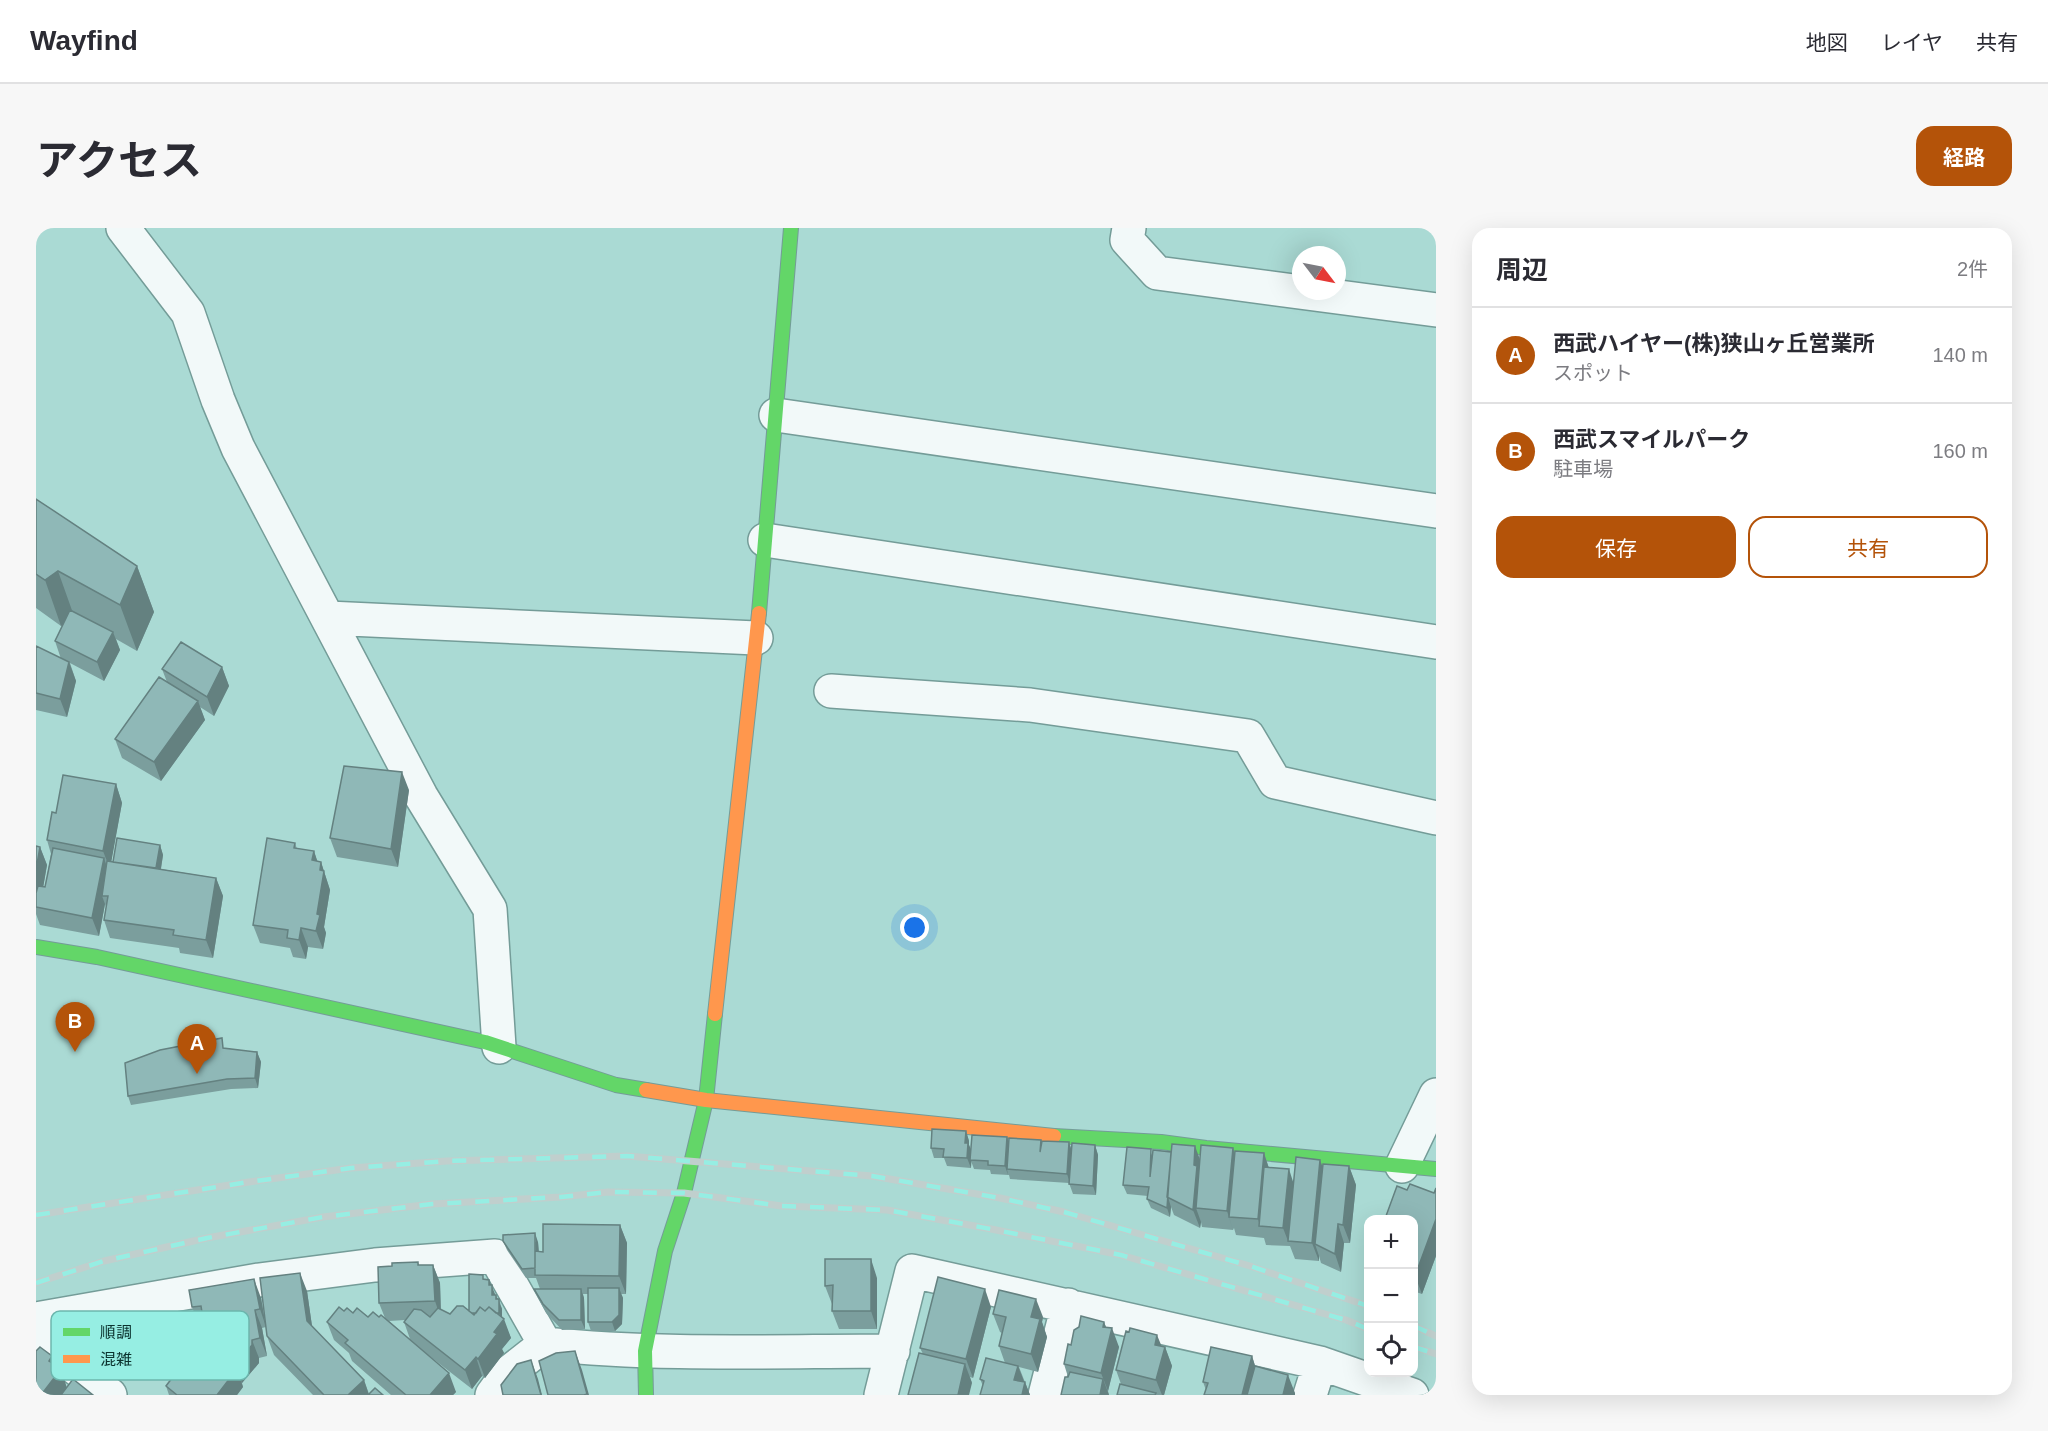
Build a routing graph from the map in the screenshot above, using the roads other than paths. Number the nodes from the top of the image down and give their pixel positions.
1 (123, 228) edge
2 (792, 228) edge
3 (1129, 228) edge
4 (1436, 310) edge
5 (776, 415) junction
6 (1436, 511) edge
7 (765, 540) junction
8 (328, 618) junction
9 (756, 638) junction
10 (1436, 642) edge
11 (831, 691) dead end
12 (1436, 818) edge
13 (36, 946) edge
14 (499, 1047) junction
15 (1436, 1095) edge
16 (706, 1100) junction
17 (1402, 1166) junction
18 (1436, 1169) edge
19 (1068, 1305) junction
20 (77, 1311) edge
21 (51, 1315) edge
22 (36, 1318) edge
23 (36, 1337) edge
24 (545, 1344) junction
25 (51, 1349) edge
26 (645, 1351) junction
27 (893, 1351) junction
28 (1320, 1363) junction
29 (91, 1380) edge
30 (110, 1395) edge
31 (492, 1395) edge
32 (646, 1395) edge
33 (882, 1395) edge
34 (1045, 1395) edge
35 (1310, 1395) edge
36 (1412, 1395) edge

1 - 8 street
2 - 5 street
3 - 4 street
5 - 6 street
5 - 7 street
7 - 9 street
7 - 10 street
8 - 9 street
8 - 14 street
9 - 16 street
11 - 12 street
13 - 14 street
14 - 16 street
15 - 17 street
16 - 17 street
16 - 26 street
17 - 18 street
19 - 27 street
19 - 28 street
19 - 34 street
20 - 24 street
21 - 22 street
23 - 25 street
24 - 26 street
24 - 31 street
26 - 27 street
26 - 32 street
27 - 33 street
28 - 35 street
28 - 36 street
29 - 30 street

